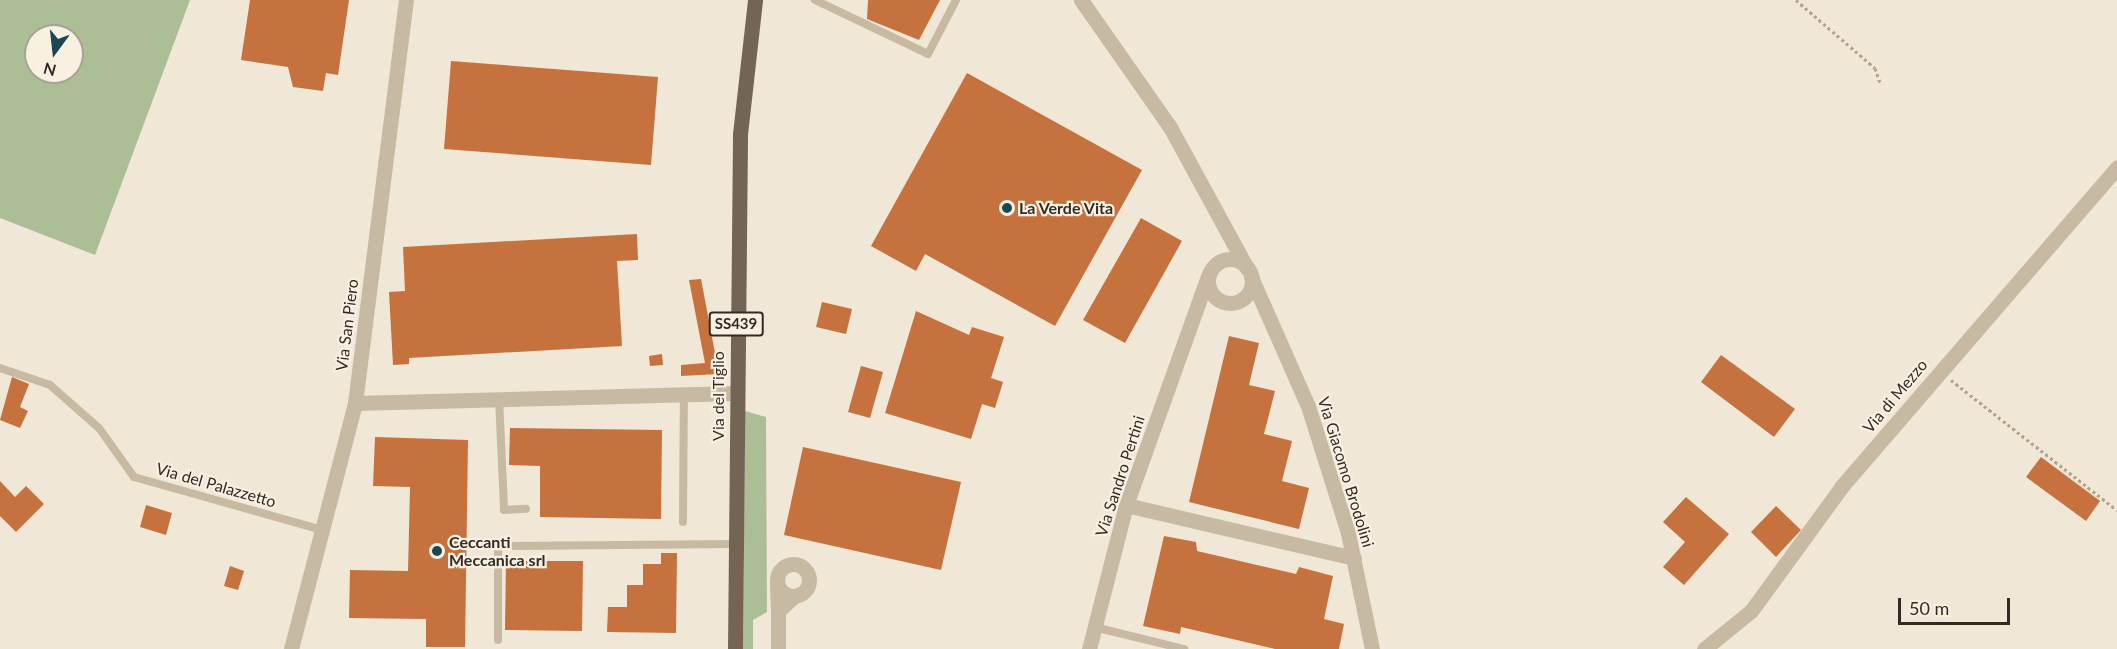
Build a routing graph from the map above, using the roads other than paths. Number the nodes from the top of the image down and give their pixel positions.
1 (406, 0) edge
2 (755, 0) edge
3 (814, 0) edge
4 (956, 0) edge
5 (1081, 0) edge
6 (2117, 167) edge
7 (1223, 225) junction
8 (1211, 271) junction
9 (1249, 272) junction
10 (1233, 303) junction
11 (1267, 312) junction
12 (1197, 318) junction
13 (0, 368) edge
14 (684, 393) junction
15 (735, 393) junction
16 (499, 398) junction
17 (355, 403) junction
18 (1126, 505) junction
19 (526, 509) dead end
20 (683, 522) dead end
21 (323, 530) junction
22 (735, 544) junction
23 (1354, 558) junction
24 (777, 583) junction
25 (794, 596) junction
26 (778, 611) junction
27 (1094, 627) junction
28 (498, 639) dead end
29 (291, 649) edge
30 (735, 649) edge
31 (778, 649) edge
32 (1089, 649) edge
33 (1184, 649) edge
34 (1372, 649) edge
35 (1704, 649) edge

1 - 17 street, Via San Piero
2 - 15 main road, Via del Tiglio / SS439
3 - 4 lane
5 - 7 street
6 - 35 street, Via di Mezzo
7 - 8 street, Via Sandro Pertini
7 - 9 street
8 - 9 street
8 - 10 street
8 - 12 street, Via Sandro Pertini
9 - 10 street
9 - 11 street, Via Giacomo Brodolini
10 - 11 street
10 - 12 street
11 - 23 street, Via Giacomo Brodolini
12 - 18 street, Via Sandro Pertini
13 - 21 lane, Via del Palazzetto
14 - 15 street
14 - 16 street
14 - 20 lane
15 - 22 main road, Via del Tiglio / SS439
16 - 17 street
16 - 19 lane
17 - 21 street, Via San Piero
18 - 23 street
18 - 27 street, Via Sandro Pertini
21 - 29 street, Via San Piero
22 - 28 lane
22 - 30 main road, Via del Tiglio / SS439
23 - 34 street, Via Giacomo Brodolini
24 - 25 street
24 - 25 street
24 - 26 street
25 - 26 street
26 - 31 street
27 - 32 street, Via Sandro Pertini
27 - 33 lane

